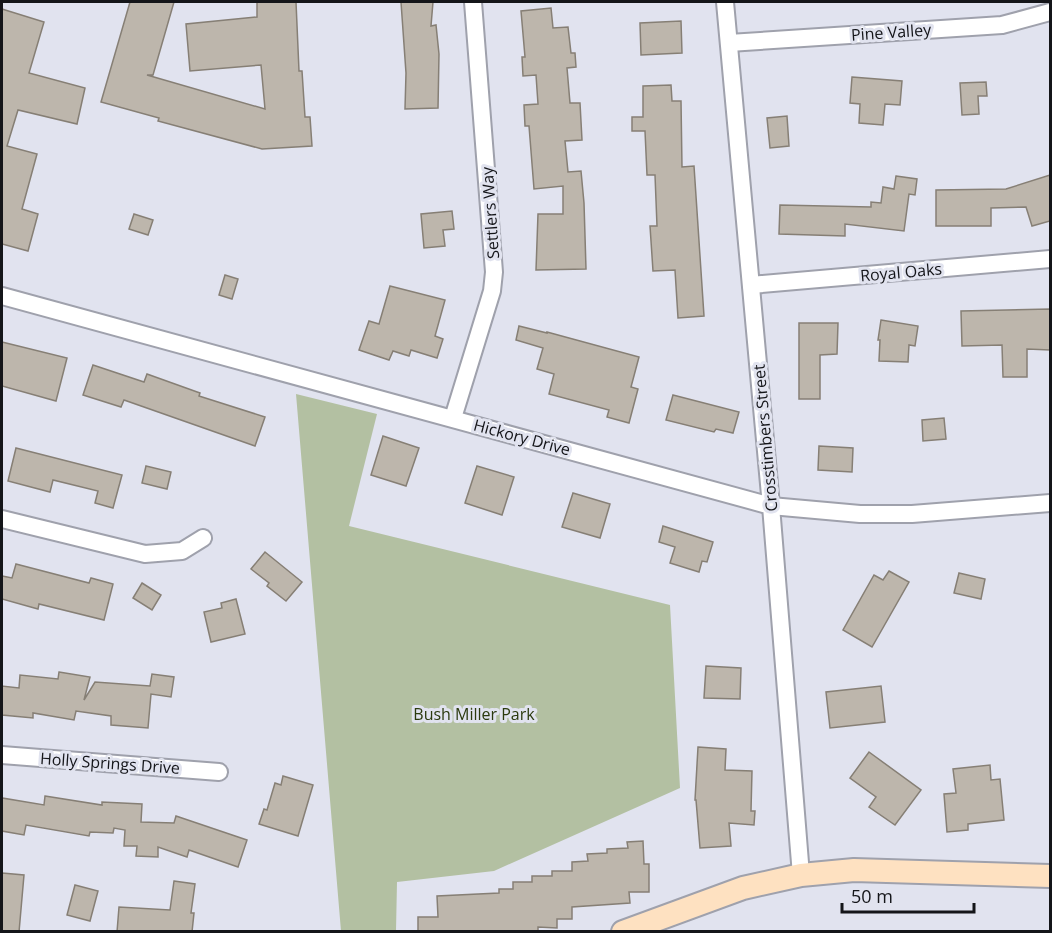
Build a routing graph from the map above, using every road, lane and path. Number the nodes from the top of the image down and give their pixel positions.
1 (473, 2) edge
2 (725, 2) edge
3 (1050, 12) edge
4 (729, 43) junction
5 (1050, 259) edge
6 (751, 285) junction
7 (2, 296) edge
8 (453, 418) junction
9 (1050, 503) edge
10 (771, 506) junction
11 (2, 519) edge
12 (202, 538) dead end
13 (2, 755) edge
14 (219, 772) dead end
15 (801, 875) junction
16 (1050, 876) edge
17 (624, 932) edge

1 - 8 street, Settlers Way
2 - 4 street, Crosstimbers Street
3 - 4 street, Pine Valley
4 - 6 street, Crosstimbers Street
5 - 6 street, Royal Oaks
6 - 10 street, Crosstimbers Street
7 - 8 street, Hickory Drive
8 - 10 street, Hickory Drive
9 - 10 street, Hickory Drive
10 - 15 street, Crosstimbers Street
11 - 12 street
13 - 14 street, Holly Springs Drive
15 - 16 street
15 - 17 street

